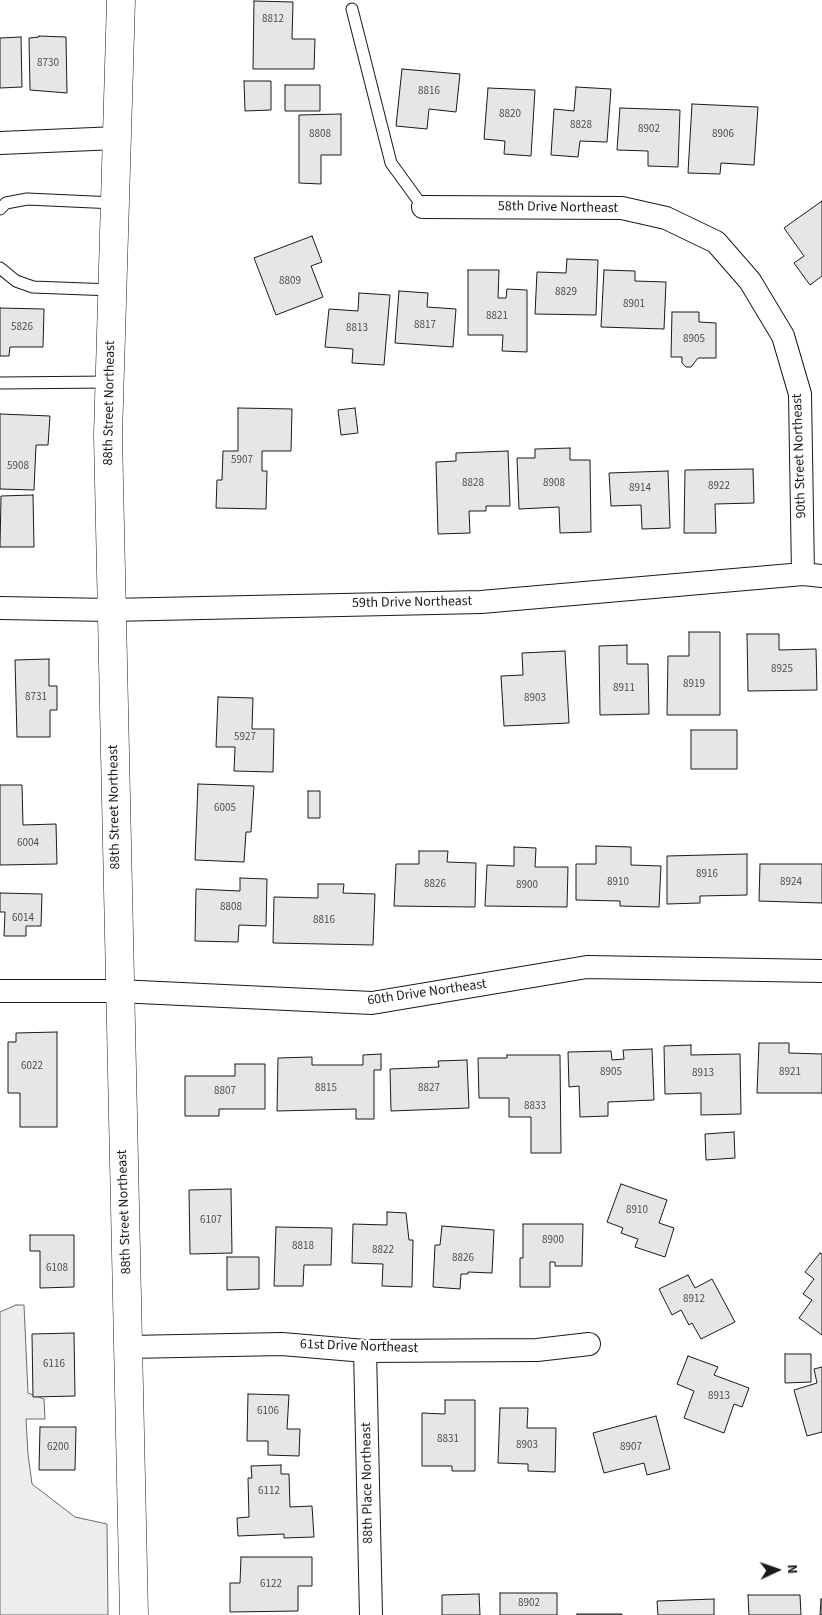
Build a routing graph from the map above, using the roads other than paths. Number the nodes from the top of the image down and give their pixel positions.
1 (121, 0) edge
2 (352, 9) dead end
3 (117, 138) junction
4 (0, 144) edge
5 (115, 203) junction
6 (423, 207) joint
7 (0, 209) edge
8 (716, 242) joint
9 (0, 268) edge
10 (112, 290) junction
11 (110, 382) junction
12 (0, 383) edge
13 (813, 575) edge
14 (0, 608) edge
15 (110, 610) junction
16 (822, 970) edge
17 (0, 991) edge
18 (118, 991) junction
19 (589, 1344) dead end
20 (129, 1347) junction
21 (365, 1351) junction
22 (134, 1615) edge
23 (371, 1615) edge

1 - 3 main road, 88th Street Northeast
2 - 6 lane
3 - 4 street
3 - 5 main road, 88th Street Northeast
5 - 7 lane
5 - 10 main road, 88th Street Northeast
6 - 8 street, 58th Drive Northeast
8 - 13 street, 90th Street Northeast
9 - 10 lane
10 - 11 main road, 88th Street Northeast
11 - 12 lane
11 - 15 main road, 88th Street Northeast
13 - 15 street, 59th Drive Northeast
14 - 15 street, 59th Drive Northeast
15 - 18 main road, 88th Street Northeast
16 - 18 street, 60th Drive Northeast
17 - 18 street, 60th Drive Northeast
18 - 20 main road, 88th Street Northeast
19 - 21 street, 61st Drive Northeast
20 - 21 street, 61st Drive Northeast
20 - 22 main road, 88th Street Northeast
21 - 23 street, 88th Place Northeast

